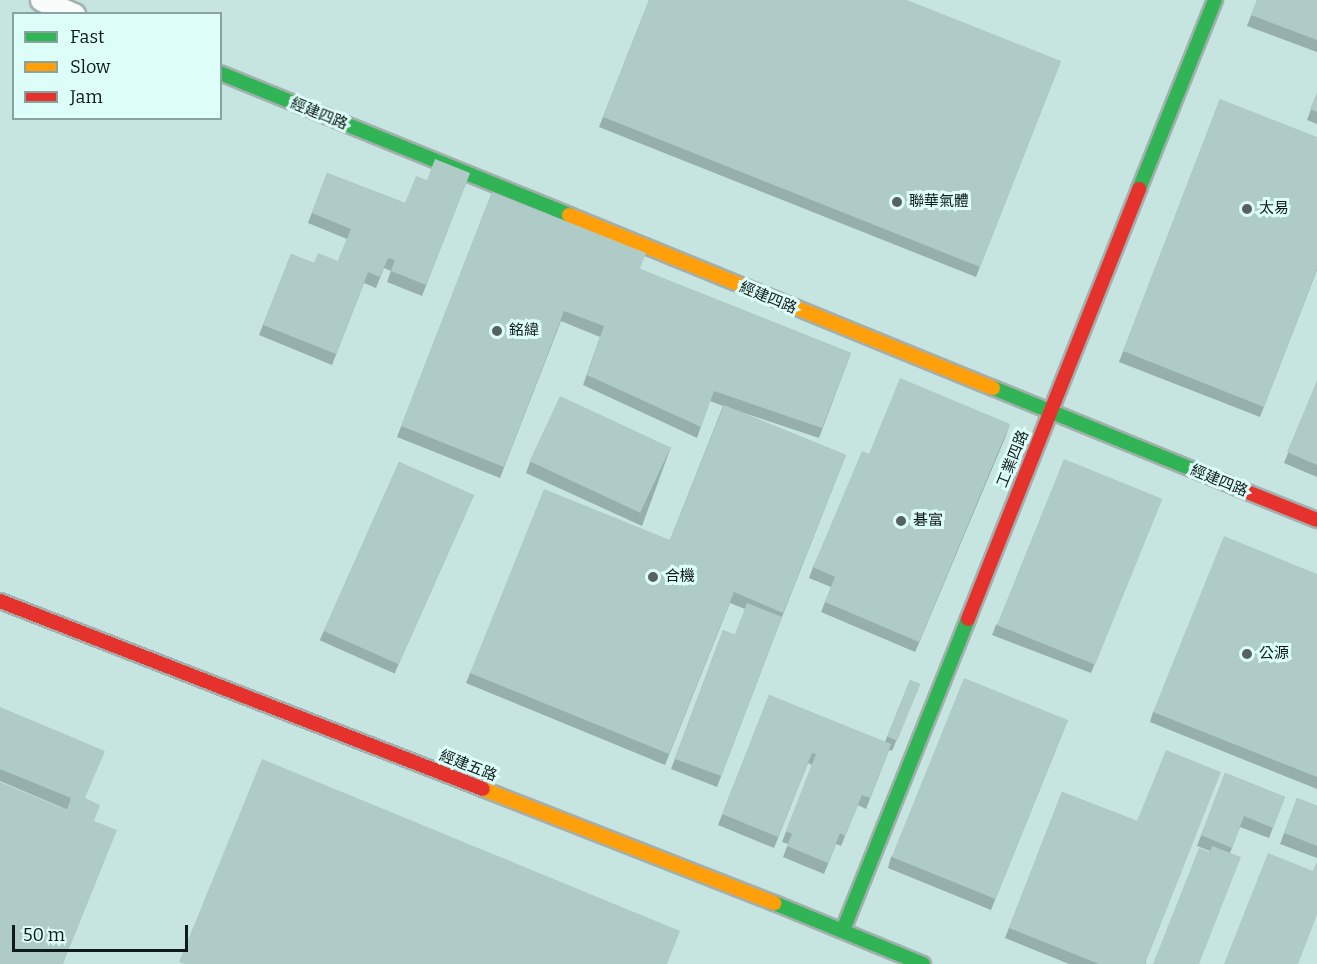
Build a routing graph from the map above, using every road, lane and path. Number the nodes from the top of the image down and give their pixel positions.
1 (41, 0) edge
2 (1215, 0) edge
3 (69, 12) edge
4 (222, 75) edge
5 (1049, 413) junction
6 (1317, 520) edge
7 (0, 601) edge
8 (843, 930) junction
9 (922, 964) edge

1 - 3 street
2 - 5 street, 工業四路
4 - 5 street, 經建四路
5 - 6 street, 經建四路
5 - 8 street, 工業四路
7 - 8 street, 經建五路
8 - 9 street, 經建五路

